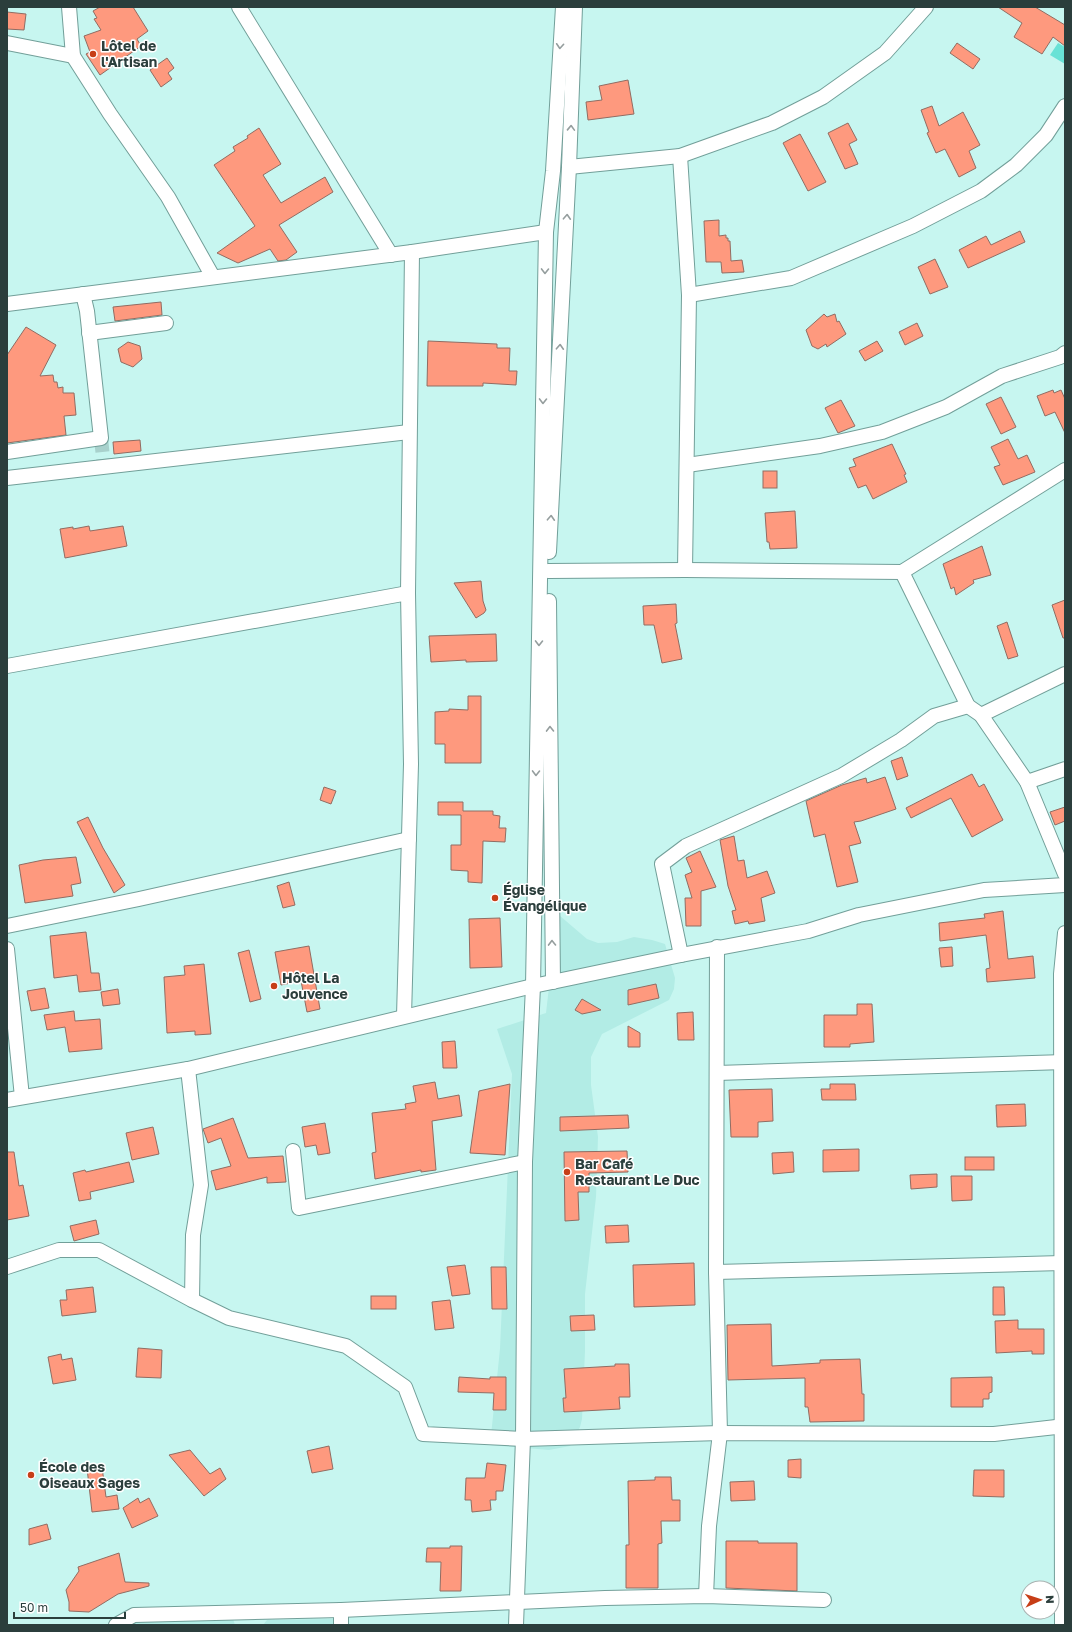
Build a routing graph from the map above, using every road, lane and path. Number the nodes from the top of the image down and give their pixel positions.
1 (69, 7) edge
2 (239, 7) edge
3 (563, 7) edge
4 (575, 7) edge
5 (926, 7) edge
6 (7, 43) edge
7 (73, 56) junction
8 (1065, 106) edge
9 (680, 156) junction
10 (569, 167) junction
11 (546, 232) junction
12 (412, 252) junction
13 (391, 255) junction
14 (213, 277) junction
15 (83, 294) junction
16 (689, 295) junction
17 (7, 304) edge
18 (166, 323) dead end
19 (90, 333) junction
20 (1065, 353) edge
21 (409, 432) junction
22 (7, 452) edge
23 (687, 465) junction
24 (1065, 470) edge
25 (7, 478) edge
26 (685, 570) junction
27 (548, 571) junction
28 (902, 572) junction
29 (408, 593) junction
30 (7, 666) edge
31 (1065, 674) edge
32 (968, 706) junction
33 (981, 715) junction
34 (1065, 769) edge
35 (1027, 782) junction
36 (409, 839) junction
37 (1065, 874) edge
38 (1065, 886) edge
39 (7, 926) edge
40 (1065, 933) edge
41 (717, 948) junction
42 (7, 949) edge
43 (681, 954) junction
44 (553, 982) junction
45 (533, 986) junction
46 (404, 1016) junction
47 (1063, 1062) edge
48 (188, 1069) junction
49 (717, 1073) junction
50 (22, 1097) junction
51 (7, 1100) edge
52 (293, 1151) dead end
53 (525, 1162) junction
54 (1062, 1263) junction
55 (7, 1267) edge
56 (716, 1272) junction
57 (192, 1300) junction
58 (1064, 1426) edge
59 (720, 1433) junction
60 (523, 1439) junction
61 (706, 1596) junction
62 (824, 1600) dead end
63 (517, 1601) junction
64 (341, 1610) junction
65 (116, 1625) edge
66 (341, 1625) edge
67 (516, 1625) edge
68 (1062, 1625) edge

1 - 7 street
2 - 13 street
3 -> 11 street
10 -> 4 street
5 - 9 street
6 - 7 street
7 - 14 street
8 - 16 street
9 - 10 street
9 - 16 street
27 -> 10 street
11 - 12 street
11 -> 45 street
12 - 13 street
12 - 21 street
13 - 14 street
14 - 15 street
15 - 17 street
15 - 19 street
16 - 23 street
18 - 19 street
19 - 22 street
20 - 23 street
21 - 25 street
21 - 29 street
23 - 26 street
24 - 28 street
26 - 27 street
26 - 28 street
44 -> 27 street
28 - 32 street
29 - 30 street
29 - 36 street
31 - 33 street
32 - 33 street
32 - 43 street
33 - 35 street
34 - 35 street
35 - 37 street
36 - 39 street
36 - 46 street
38 - 41 street
40 - 47 street
41 - 43 street
41 - 49 street
42 - 50 street
43 - 44 street
44 - 45 street
45 - 46 street
45 - 53 street
46 - 48 street
47 - 49 street
47 - 54 street
48 - 50 street
48 - 57 street
49 - 56 street
50 - 51 street
52 - 53 street
53 - 60 street
54 - 56 street
54 - 58 street
55 - 57 street
56 - 59 street
57 - 60 street
58 - 59 street
58 - 68 street
59 - 60 street
59 - 61 street
60 - 63 street
61 - 62 street
61 - 63 street
63 - 64 street
63 - 67 street
64 - 65 street
64 - 66 street

